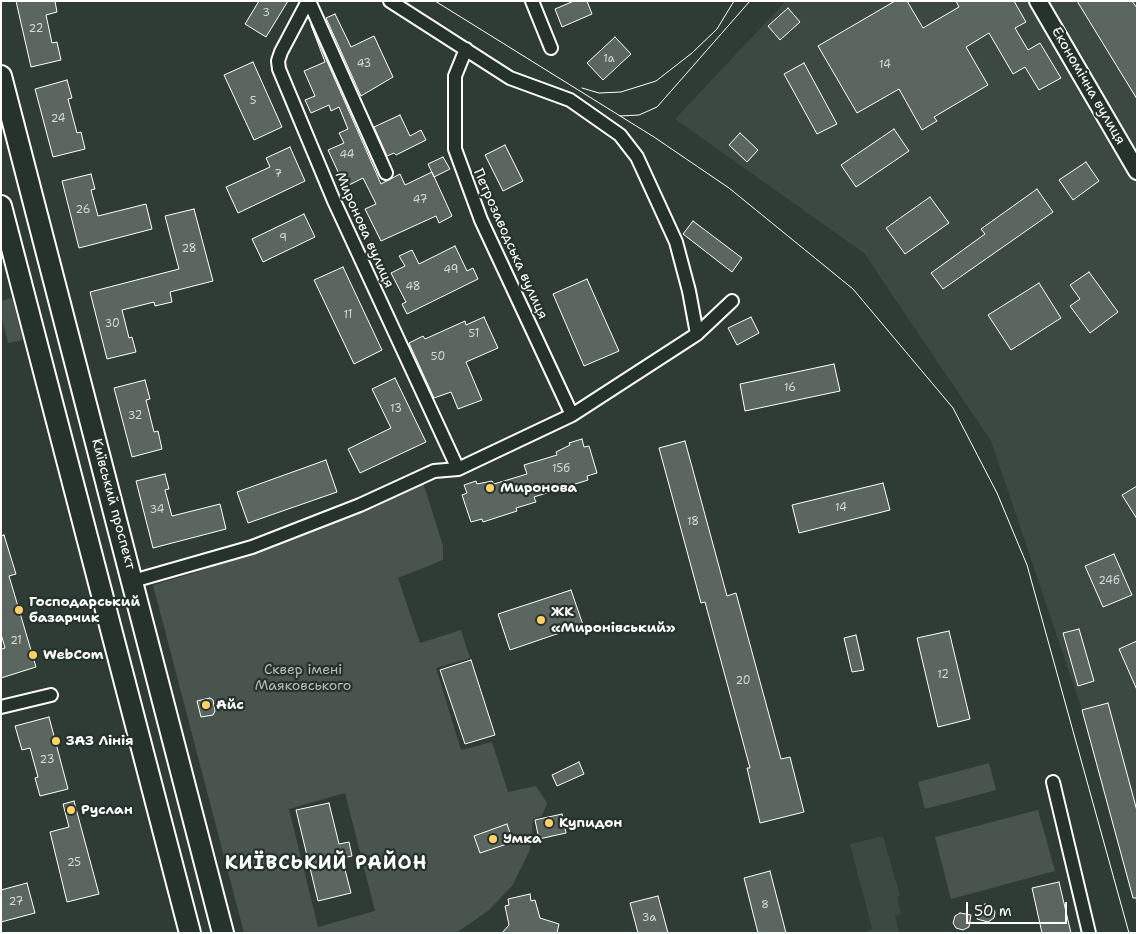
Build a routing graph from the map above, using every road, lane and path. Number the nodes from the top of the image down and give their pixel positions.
1 (309, 1) edge
2 (390, 1) edge
3 (532, 1) edge
4 (1038, 1) edge
5 (550, 48) dead end
6 (466, 49) junction
7 (1, 76) edge
8 (1137, 171) edge
9 (386, 173) dead end
10 (1, 206) edge
11 (732, 301) dead end
12 (697, 334) junction
13 (572, 415) junction
14 (458, 469) junction
15 (133, 581) junction
16 (51, 695) dead end
17 (1, 707) edge
18 (1053, 782) dead end
19 (190, 933) edge
20 (223, 933) edge
21 (1089, 933) edge

1 - 9 street
1 - 14 street, Миронова вулиця
2 - 6 street
3 - 5 street
4 - 8 street, Економічна вулиця
6 - 12 street
6 - 13 street, Петрозаводська вулиця
7 - 15 main road, Київський проспект
10 - 19 main road
11 - 12 street
12 - 13 street
13 - 14 street
14 - 15 street
15 - 20 main road, Київський проспект
16 - 17 street
18 - 21 street

